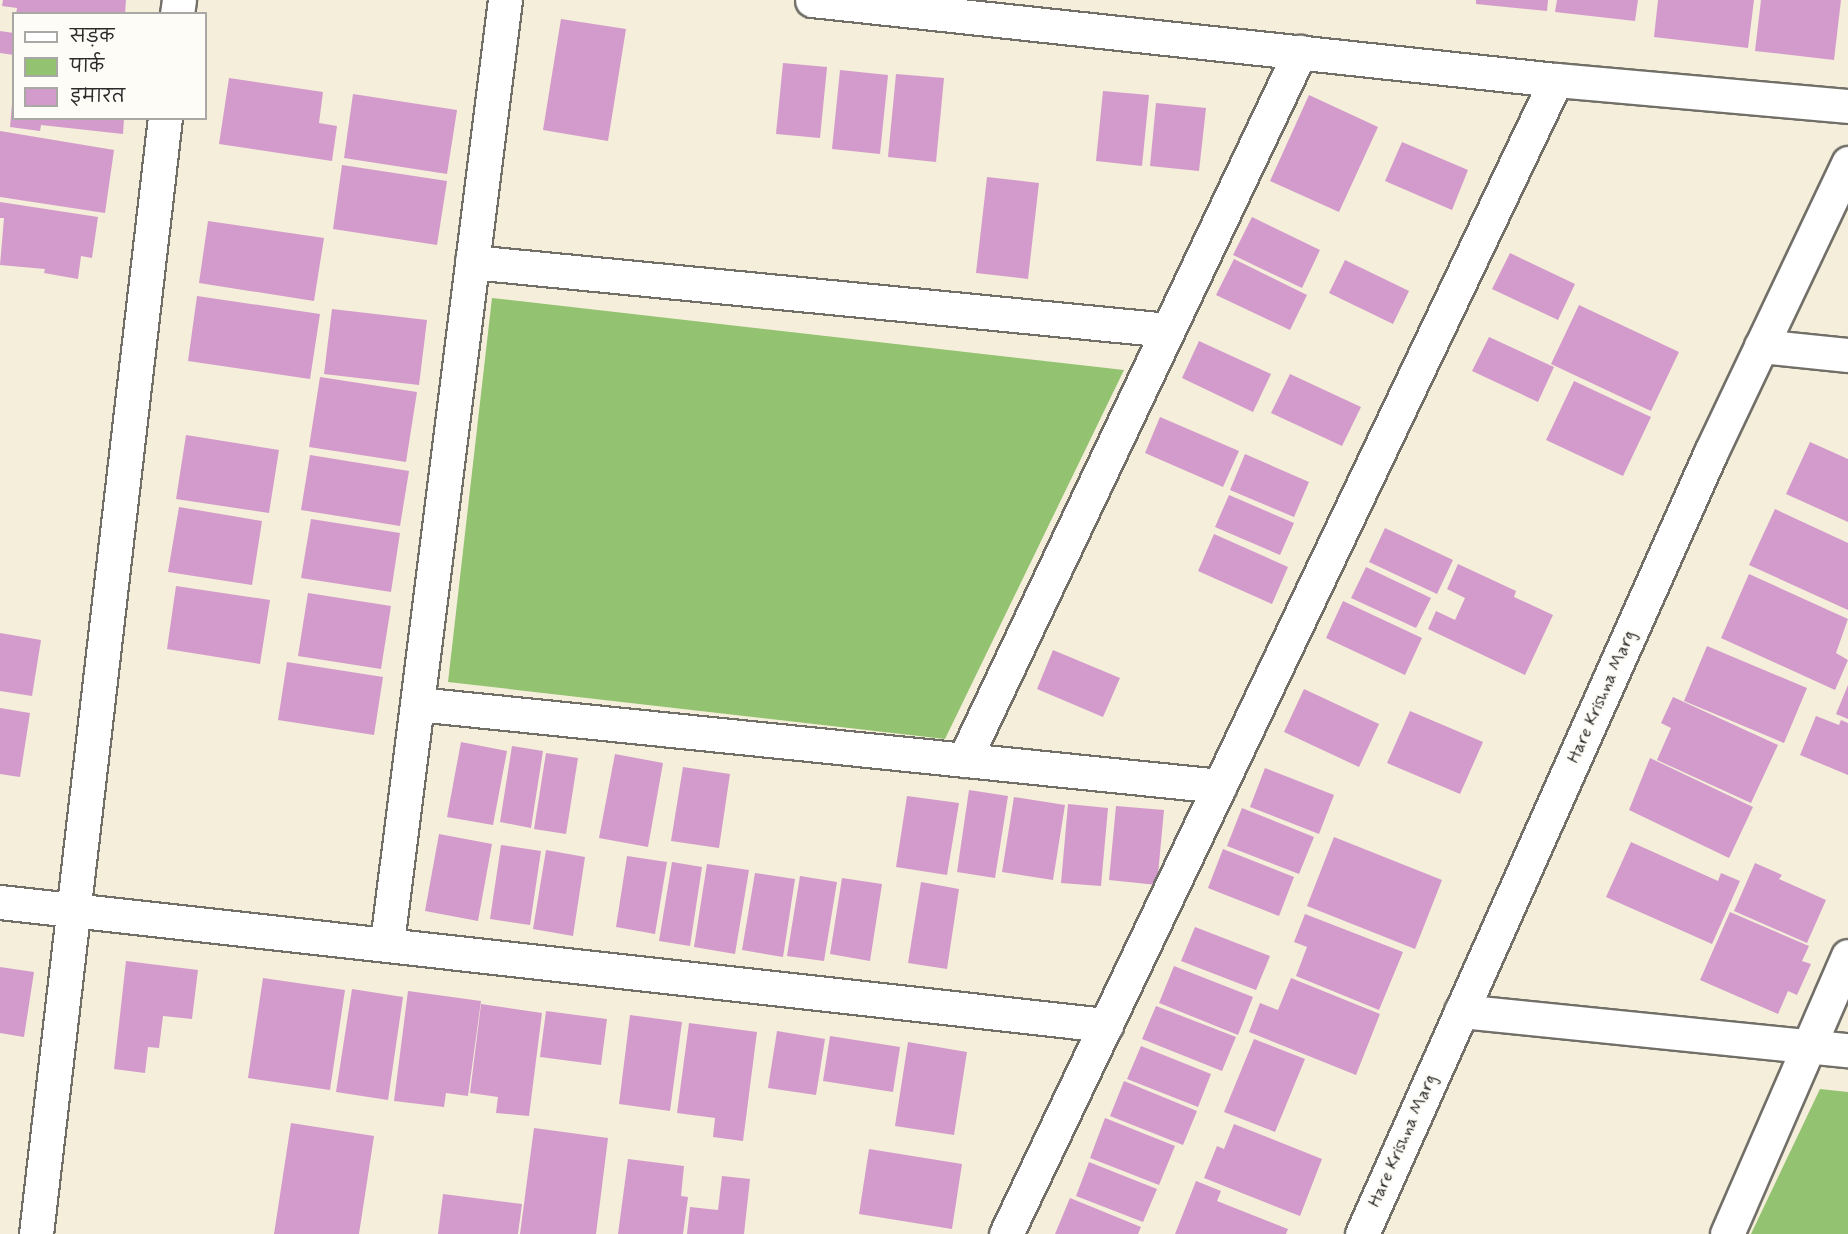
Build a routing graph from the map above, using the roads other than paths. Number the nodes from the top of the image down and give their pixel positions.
1 (505, 0) edge
2 (812, 0) edge
3 (1300, 52) junction
4 (1556, 80) junction
5 (1848, 106) edge
6 (165, 120) edge
7 (1848, 163) edge
8 (472, 262) junction
9 (1168, 330) junction
10 (1761, 346) junction
11 (1848, 355) edge
12 (417, 704) junction
13 (964, 760) junction
14 (1220, 786) junction
15 (0, 902) edge
16 (75, 910) junction
17 (387, 943) junction
18 (1848, 956) edge
19 (1461, 1011) junction
20 (1106, 1025) junction
21 (1808, 1046) junction
22 (1848, 1050) edge
23 (36, 1234) edge
24 (1006, 1234) edge
25 (1362, 1234) edge
26 (1727, 1234) edge

1 - 8 street
2 - 3 street
3 - 4 street
3 - 9 street
4 - 5 street
4 - 14 street
6 - 16 street
7 - 10 street, Hare Krishna Marg
8 - 9 street
8 - 12 street
9 - 13 street
10 - 11 street
10 - 19 street, Hare Krishna Marg
12 - 13 street
12 - 17 street
13 - 14 street
14 - 20 street
15 - 16 street
16 - 17 street
16 - 23 street
17 - 20 street
18 - 21 street
19 - 21 street
19 - 25 street, Hare Krishna Marg
20 - 24 street
21 - 22 street
21 - 26 street

